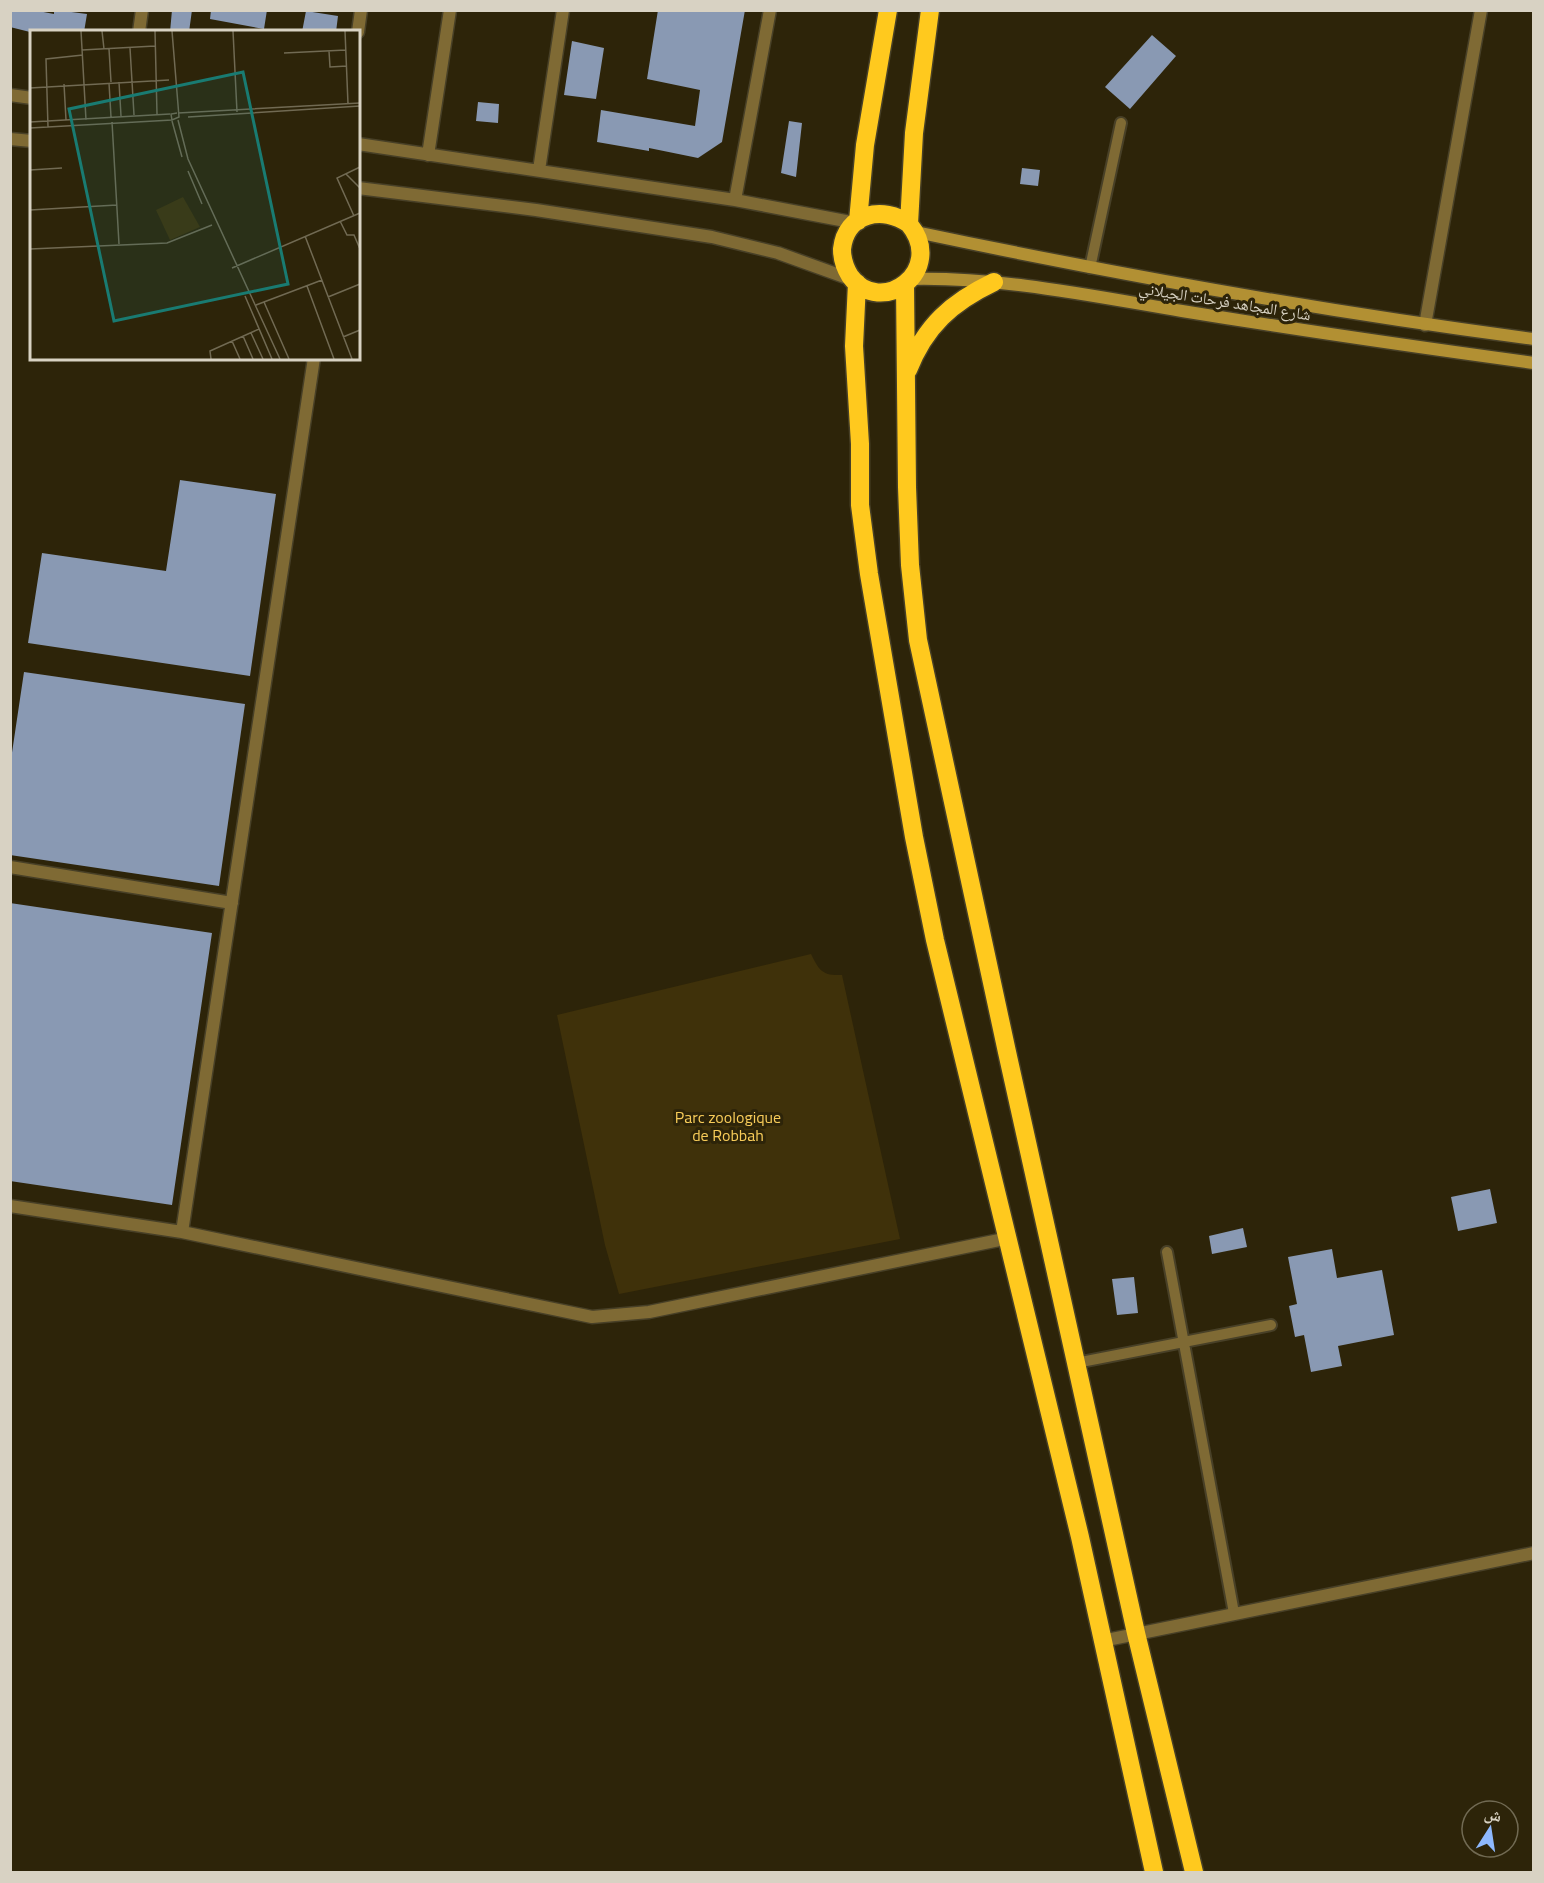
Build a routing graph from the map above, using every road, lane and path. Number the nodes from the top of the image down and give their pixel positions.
1 (142, 10) edge
2 (361, 10) edge
3 (450, 10) edge
4 (563, 10) edge
5 (770, 10) edge
6 (888, 10) edge
7 (930, 10) edge
8 (1481, 10) edge
9 (139, 30) edge
10 (358, 30) edge
11 (10, 95) edge
12 (30, 98) edge
13 (1121, 123) dead end
14 (10, 139) edge
15 (30, 141) edge
16 (360, 144) edge
17 (428, 155) junction
18 (539, 170) junction
19 (360, 188) edge
20 (735, 200) junction
21 (857, 222) junction
22 (912, 228) junction
23 (1089, 268) junction
24 (855, 282) junction
25 (908, 282) junction
26 (994, 282) junction
27 (1425, 325) junction
28 (1533, 339) edge
29 (314, 360) edge
30 (1533, 363) edge
31 (905, 377) junction
32 (10, 867) edge
33 (232, 903) junction
34 (10, 1206) edge
35 (182, 1232) junction
36 (1009, 1238) junction
37 (1167, 1252) dead end
38 (1272, 1325) dead end
39 (1184, 1342) junction
40 (1076, 1363) junction
41 (1533, 1553) edge
42 (1234, 1614) junction
43 (1136, 1633) junction
44 (1102, 1641) junction
45 (1154, 1872) edge
46 (1194, 1872) edge

1 - 9 street
2 - 10 street
3 - 17 street
4 - 18 street
5 - 20 street
6 - 21 highway
7 - 22 highway
8 - 27 street
11 - 12 street
13 - 23 lane
14 - 15 street
16 - 17 street
17 - 18 street
18 - 20 street
19 - 24 street
20 - 21 street
21 - 22 highway
21 - 24 highway
22 - 23 street, شارع المجاهد فرحات الجيلاني
22 - 25 highway
23 - 27 street, شارع المجاهد فرحات الجيلاني
24 - 25 highway
24 - 36 highway
25 - 26 street, شارع المجاهد فرحات الجيلاني
25 - 31 highway
26 - 30 street, شارع المجاهد فرحات الجيلاني
26 - 31 highway
27 - 28 street, شارع المجاهد فرحات الجيلاني
29 - 33 street
31 - 40 highway
32 - 33 street
33 - 35 street
34 - 35 street
35 - 36 street
36 - 44 highway
37 - 39 lane
38 - 39 lane
39 - 40 lane
39 - 42 lane
40 - 43 highway
41 - 42 street
42 - 43 street
43 - 44 street
43 - 46 highway
44 - 45 highway

